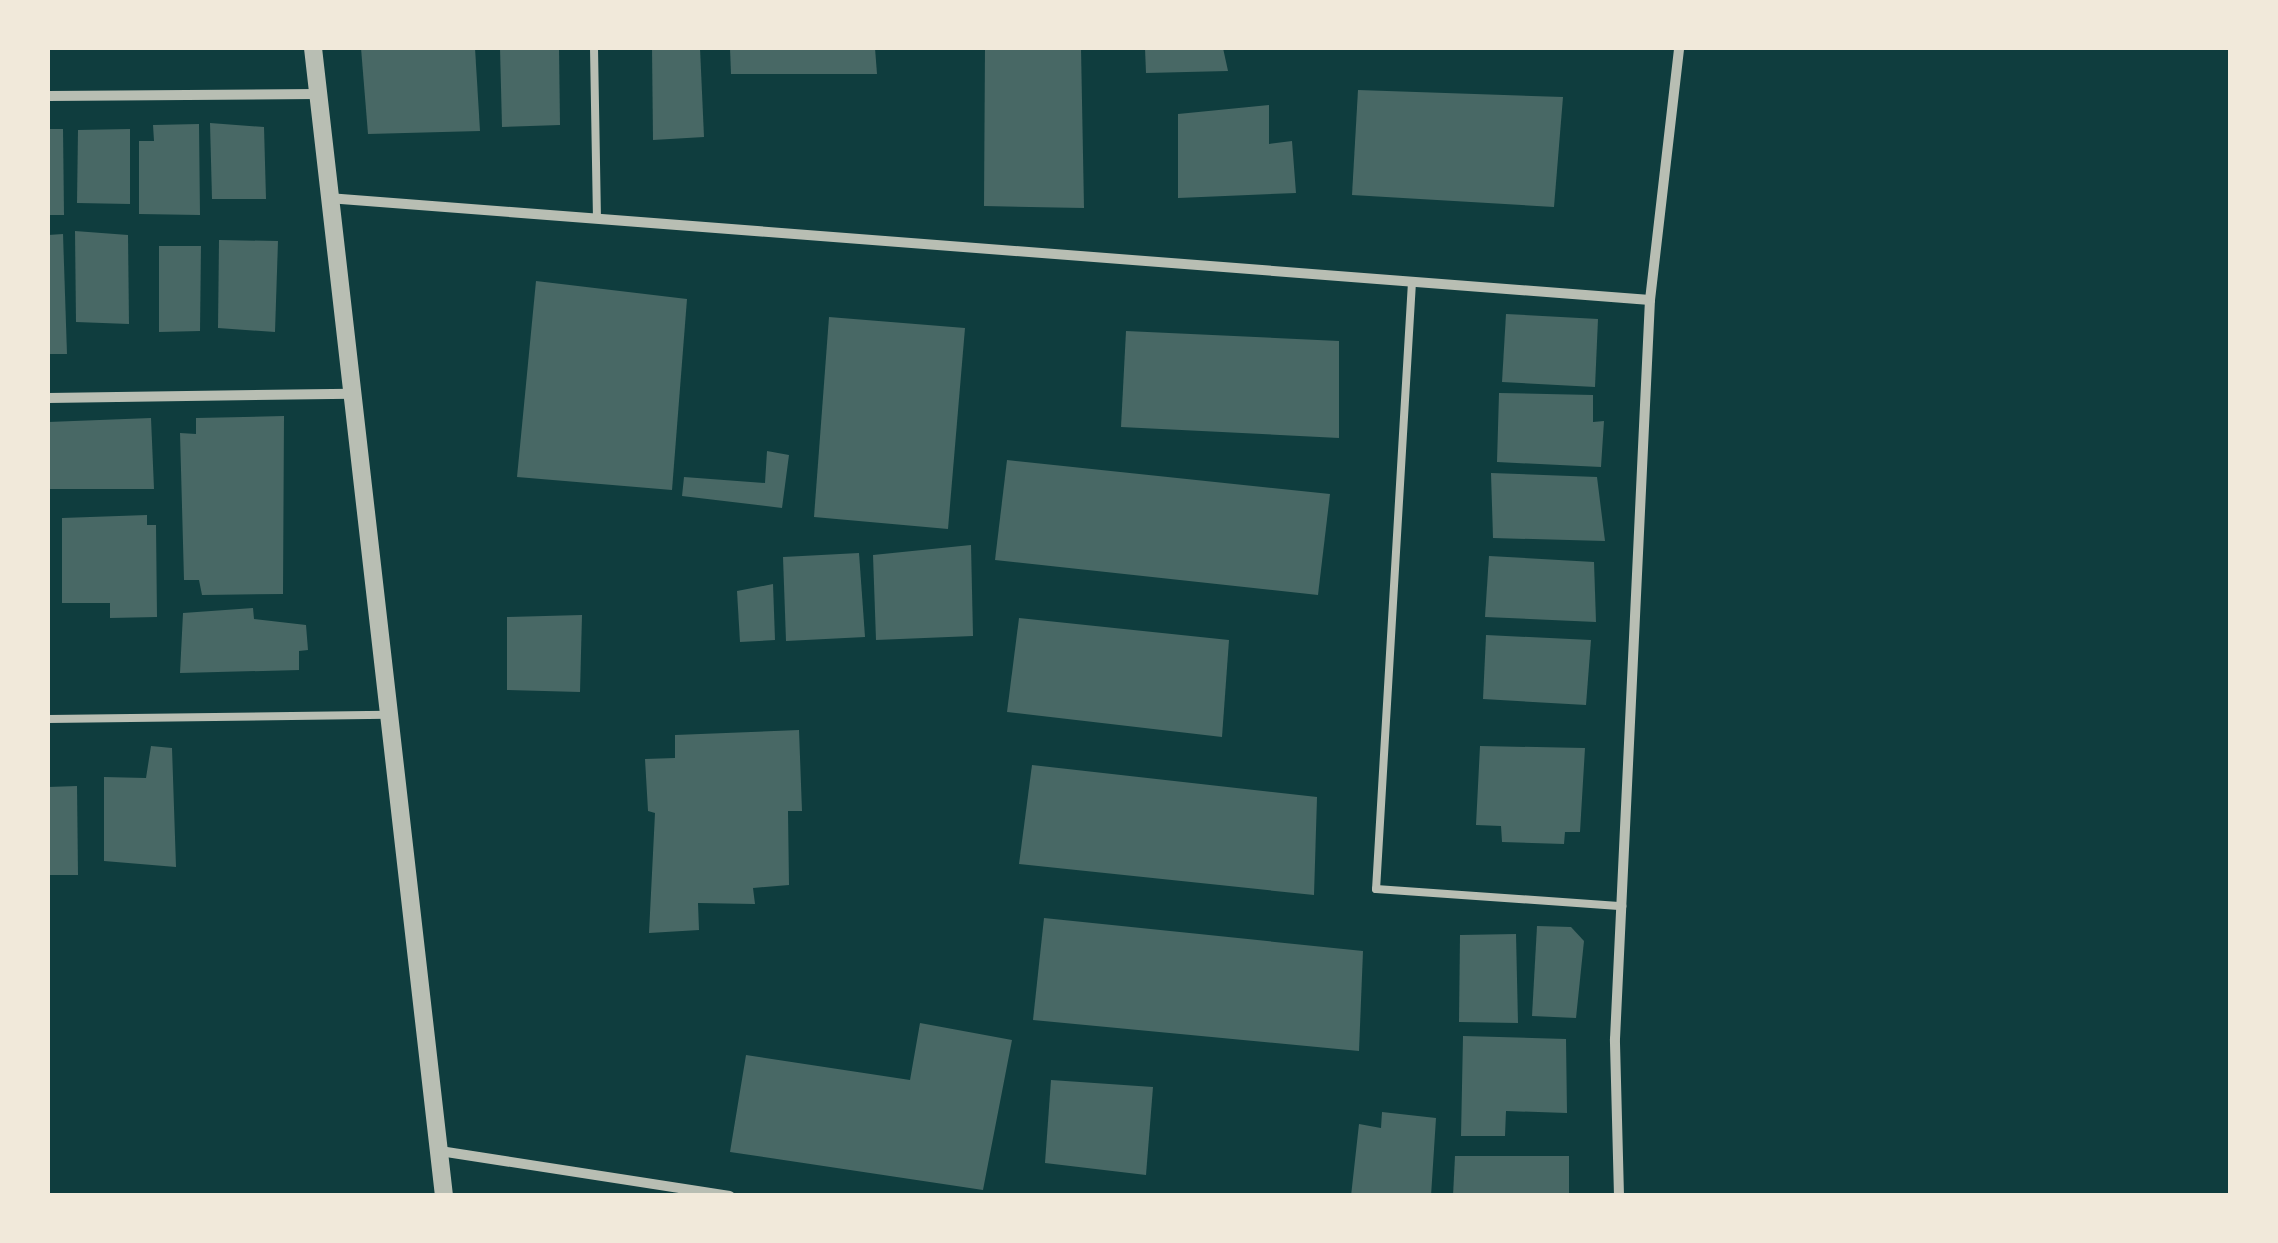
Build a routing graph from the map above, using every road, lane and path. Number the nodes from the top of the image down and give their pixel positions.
1 (313, 48) edge
2 (594, 48) edge
3 (1679, 48) edge
4 (318, 94) junction
5 (48, 96) edge
6 (327, 198) junction
7 (597, 219) junction
8 (1412, 282) junction
9 (1650, 300) junction
10 (351, 394) junction
11 (48, 398) edge
12 (387, 715) junction
13 (48, 719) edge
14 (1622, 906) junction
15 (440, 1151) junction
16 (444, 1196) edge
17 (730, 1196) edge
18 (1619, 1196) edge

1 - 4 street
2 - 7 lane
3 - 9 street
4 - 5 street
4 - 6 street
6 - 7 street
6 - 10 street
7 - 8 street
8 - 9 street
8 - 14 lane
9 - 14 street
10 - 11 street
10 - 12 street
12 - 13 lane
12 - 15 street
14 - 18 street
15 - 16 street
15 - 17 street

